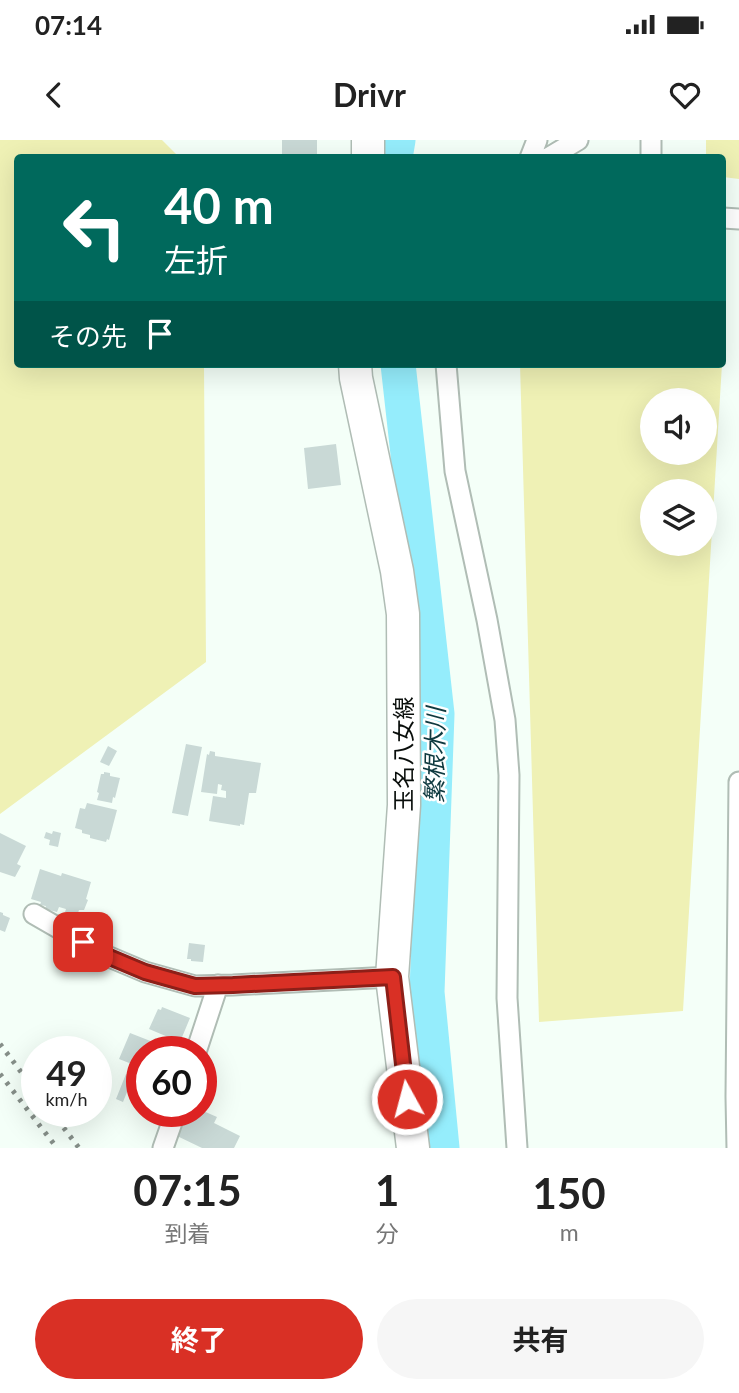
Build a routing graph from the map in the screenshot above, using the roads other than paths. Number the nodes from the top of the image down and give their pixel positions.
1 (578, 140) edge
2 (555, 154) edge
3 (355, 368) edge
4 (446, 368) edge
5 (739, 784) edge
6 (34, 914) dead end
7 (393, 977) junction
8 (218, 985) junction
9 (201, 1036) edge
10 (170, 1127) edge
11 (163, 1148) edge
12 (413, 1148) edge
13 (517, 1148) edge
14 (737, 1148) edge

1 - 2 street
3 - 7 main road, 玉名八女線
4 - 13 street
5 - 14 street
6 - 8 street
7 - 8 street
7 - 12 main road, 玉名八女線
8 - 9 street
10 - 11 street

